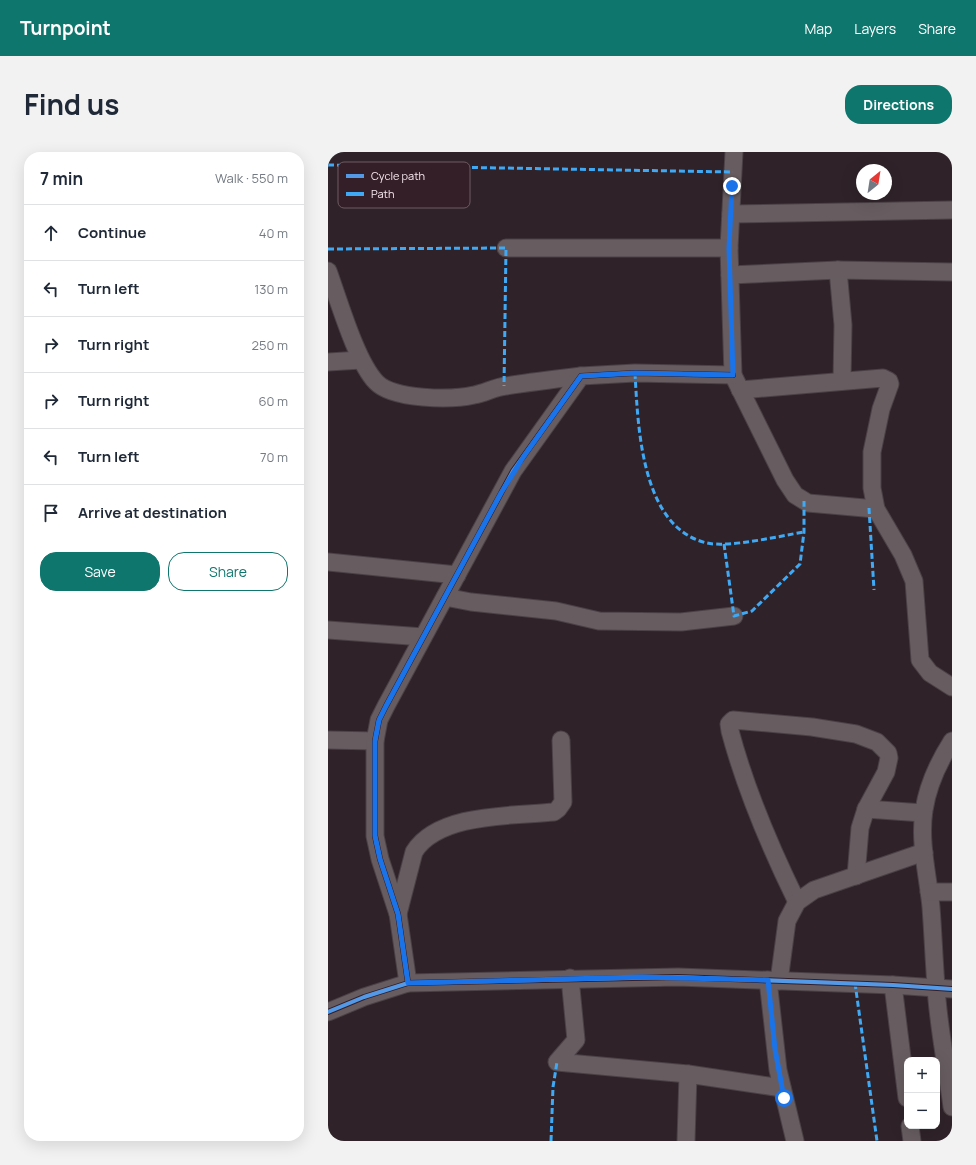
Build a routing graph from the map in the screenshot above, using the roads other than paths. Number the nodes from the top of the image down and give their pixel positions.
1 (734, 152) edge
2 (952, 210) edge
3 (731, 214) junction
4 (506, 248) dead end
5 (729, 248) junction
6 (838, 270) junction
7 (328, 271) edge
8 (952, 272) edge
9 (730, 275) junction
10 (361, 360) junction
11 (328, 362) edge
12 (581, 376) junction
13 (842, 381) junction
14 (737, 382) junction
15 (876, 509) junction
16 (328, 562) edge
17 (457, 575) junction
18 (445, 597) junction
19 (734, 616) dead end
20 (328, 630) edge
21 (423, 637) junction
22 (952, 687) edge
23 (328, 740) edge
24 (561, 740) dead end
25 (375, 741) junction
26 (952, 741) edge
27 (866, 809) junction
28 (923, 813) junction
29 (924, 852) junction
30 (856, 876) junction
31 (929, 892) junction
32 (952, 892) edge
33 (797, 902) junction
34 (398, 914) junction
35 (570, 978) junction
36 (773, 980) junction
37 (408, 983) junction
38 (893, 984) junction
39 (944, 988) edge
40 (328, 1012) edge
41 (688, 1074) junction
42 (782, 1088) junction
43 (906, 1093) edge
44 (952, 1107) edge
45 (910, 1129) edge
46 (686, 1141) edge
47 (795, 1141) edge
48 (912, 1141) edge

1 - 3 street
2 - 3 street
3 - 5 street
4 - 5 street
5 - 9 street
6 - 8 street
6 - 9 street
6 - 13 street
7 - 10 street
9 - 14 street
10 - 11 street
10 - 12 street
12 - 14 street
12 - 17 street
13 - 14 street
13 - 15 street
14 - 15 street
15 - 22 street
16 - 17 street
17 - 18 street
18 - 19 street
18 - 21 street
20 - 21 street
21 - 25 street
23 - 25 street
24 - 34 street
25 - 34 street
26 - 28 street
27 - 28 street
27 - 30 street
27 - 33 street
28 - 29 street
29 - 30 street
29 - 31 street
30 - 33 street
31 - 32 street
31 - 39 street
33 - 36 street
34 - 37 street
35 - 36 street
35 - 37 street
35 - 41 street
36 - 38 street
36 - 42 street
37 - 40 street
38 - 39 street
38 - 43 street
39 - 44 street
41 - 42 street
41 - 46 street
42 - 47 street
45 - 48 street

